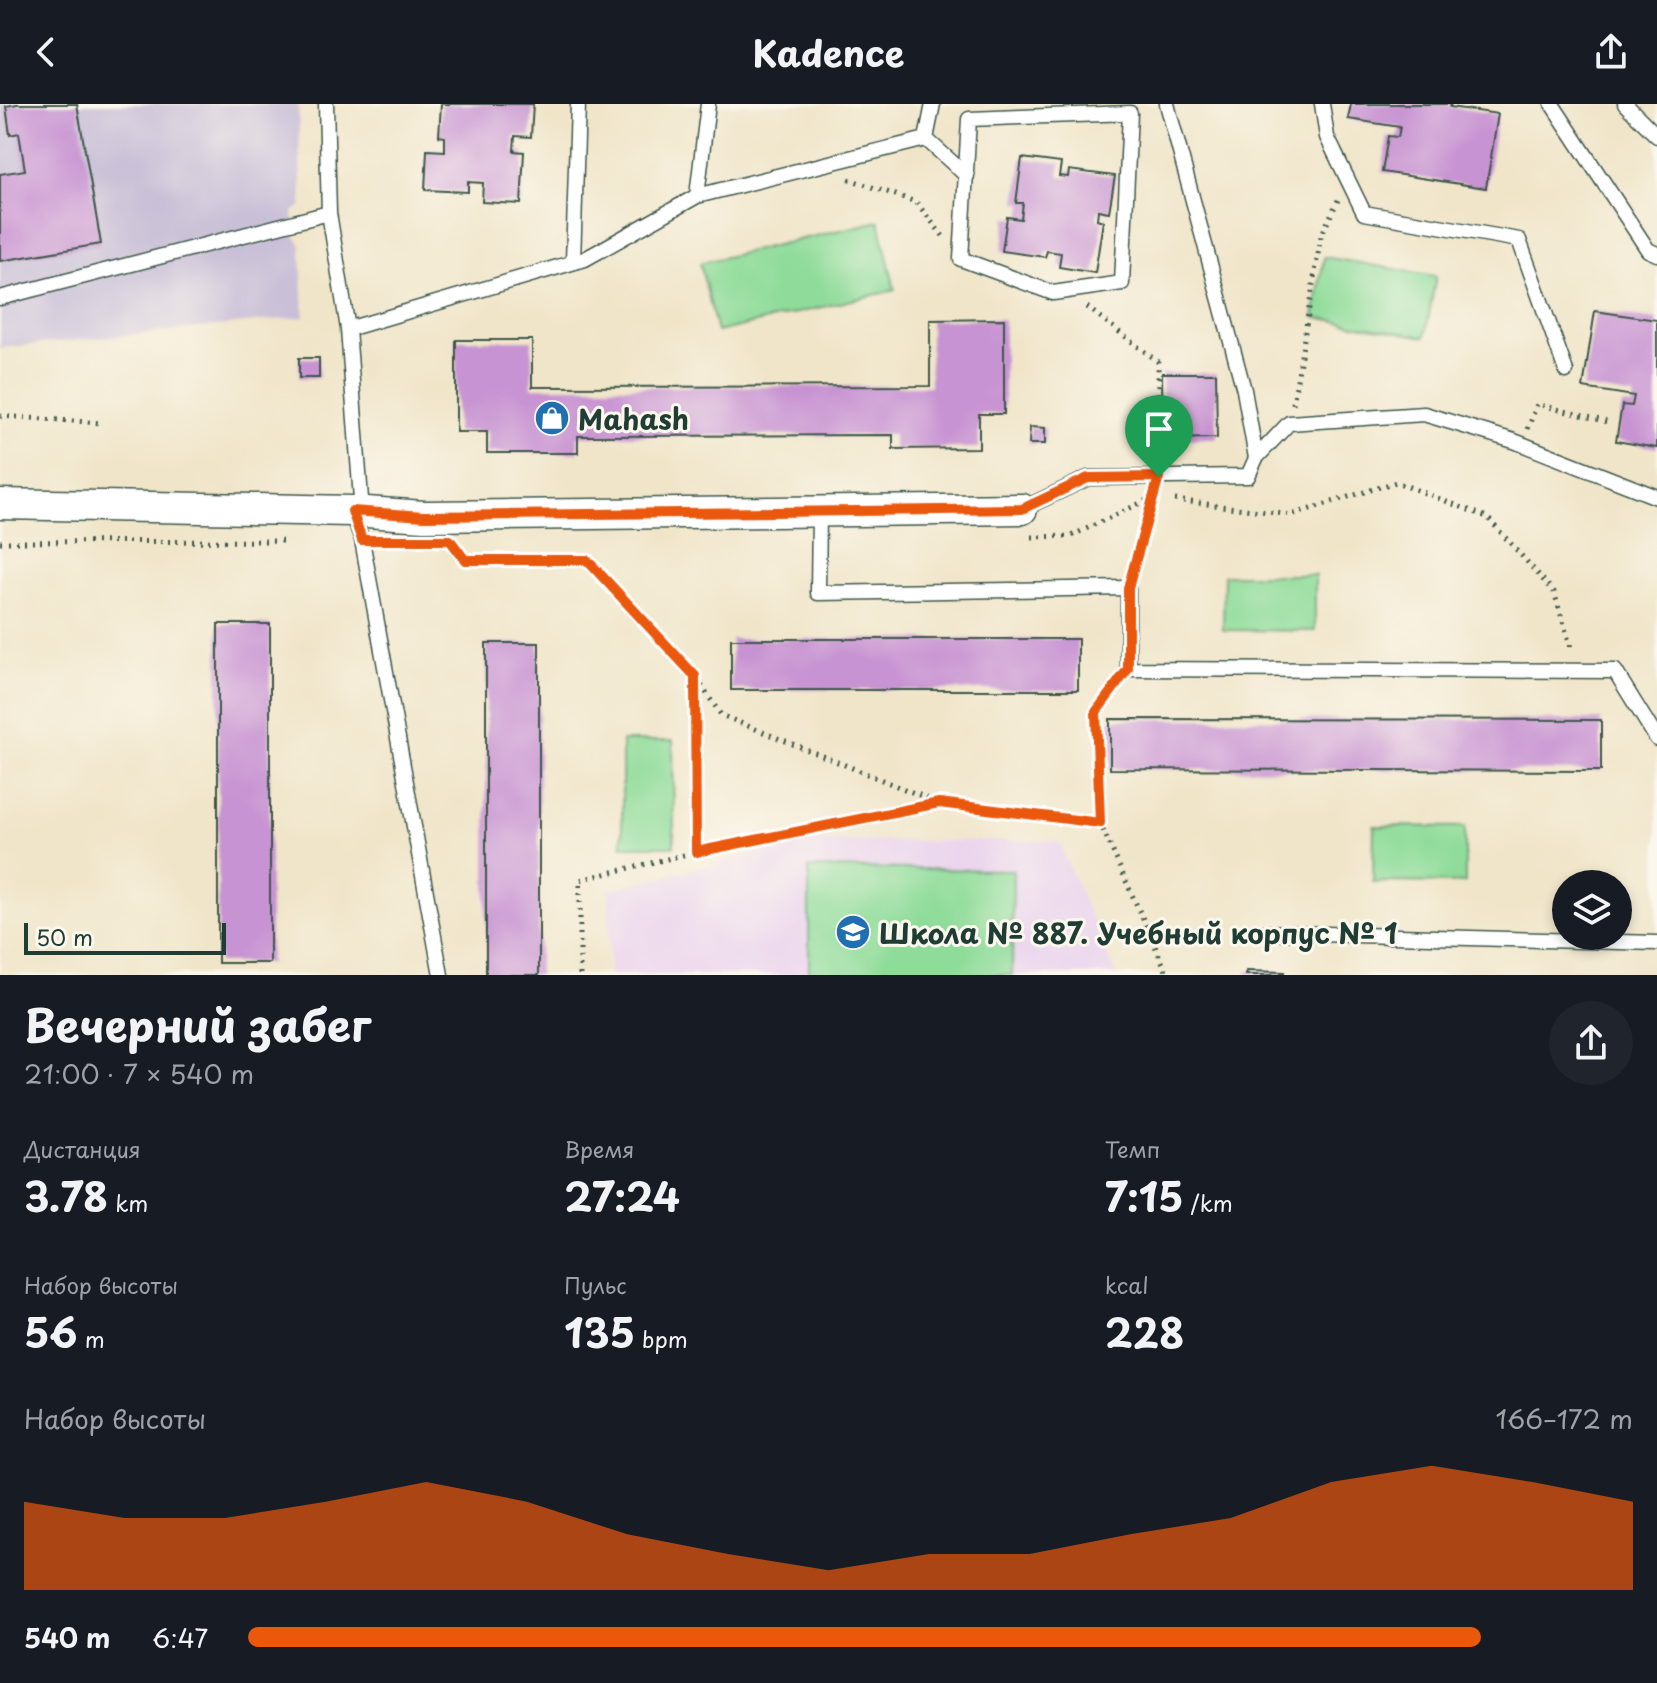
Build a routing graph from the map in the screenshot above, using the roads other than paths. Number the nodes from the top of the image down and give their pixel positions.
1 (326, 104) edge
2 (578, 104) edge
3 (708, 104) edge
4 (933, 104) edge
5 (1167, 104) edge
6 (1322, 104) edge
7 (1552, 104) edge
8 (1625, 104) edge
9 (1657, 136) edge
10 (926, 139) junction
11 (967, 176) junction
12 (697, 196) junction
13 (329, 213) junction
14 (1657, 254) edge
15 (573, 262) junction
16 (0, 298) edge
17 (348, 329) junction
18 (1566, 371) dead end
19 (1256, 458) junction
20 (1657, 497) edge
21 (0, 504) edge
22 (1022, 509) joint
23 (357, 512) junction
24 (819, 512) junction
25 (1657, 739) edge
26 (1247, 932) dead end
27 (1657, 943) edge
28 (441, 975) edge

1 - 13 lane
2 - 15 lane
3 - 12 lane
4 - 10 lane
5 - 19 lane
6 - 18 lane
7 - 14 lane
8 - 9 lane
10 - 11 lane
10 - 12 lane
11 - 11 lane
12 - 15 lane
13 - 16 lane
13 - 17 lane
15 - 17 lane
17 - 23 lane
19 - 20 lane
19 - 22 lane
21 - 23 street
22 - 24 street
23 - 24 street
23 - 28 lane
24 - 25 lane
26 - 27 lane

